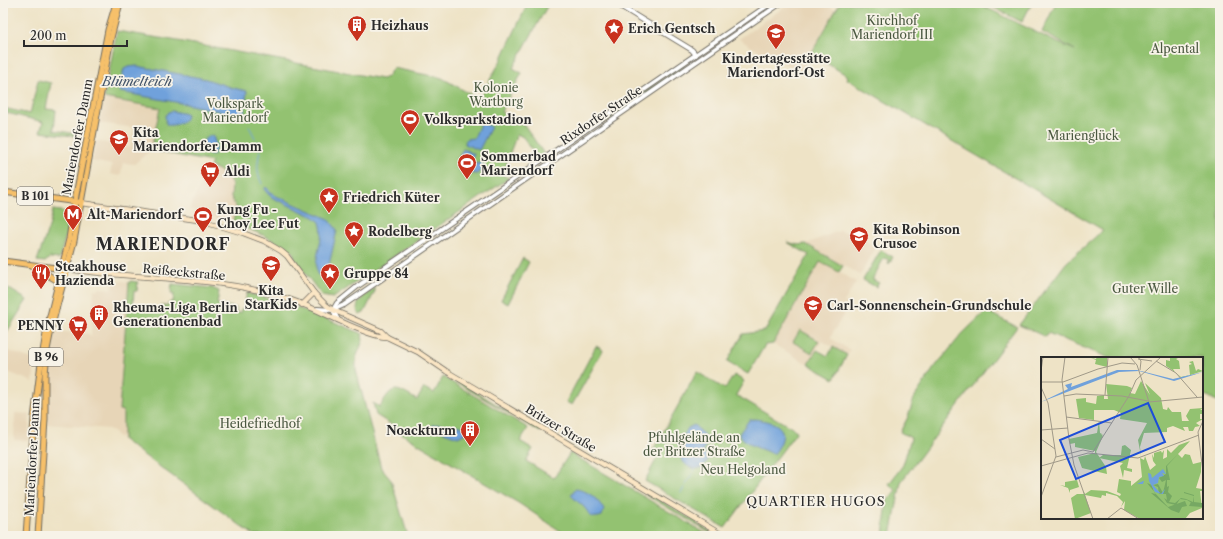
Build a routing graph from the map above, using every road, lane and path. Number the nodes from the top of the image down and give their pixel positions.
1 (116, 3) edge
2 (120, 3) edge
3 (615, 3) edge
4 (771, 3) edge
5 (781, 3) edge
6 (696, 55) junction
7 (684, 63) junction
8 (687, 68) junction
9 (3, 192) edge
10 (75, 202) junction
11 (81, 203) junction
12 (3, 261) edge
13 (30, 264) junction
14 (385, 267) junction
15 (61, 268) junction
16 (67, 269) junction
17 (389, 273) junction
18 (58, 281) junction
19 (314, 293) junction
20 (302, 305) junction
21 (314, 309) junction
22 (333, 310) junction
23 (338, 320) junction
24 (387, 337) junction
25 (26, 536) edge
26 (38, 536) edge
27 (724, 536) edge

1 - 10 main road, Mariendorfer Damm / B 96
2 - 11 main road, Mariendorfer Damm / B 96
3 - 6 street
4 - 6 street, Rixdorfer Straße
5 - 8 street, Rixdorfer Straße
6 - 7 street, Rixdorfer Straße
7 - 8 street
7 - 14 street, Rixdorfer Straße
8 - 17 street, Rixdorfer Straße
9 - 10 main road, B 101
10 - 11 main road
10 - 15 main road, Mariendorfer Damm / B 96
11 - 16 main road, Mariendorfer Damm / B 96
11 - 19 main road
12 - 13 main road, Reißeckstraße
13 - 15 main road, Reißeckstraße
13 - 18 main road
14 - 17 street
14 - 22 street, Rixdorfer Straße
15 - 16 main road, Reißeckstraße
15 - 18 main road, Mariendorfer Damm / B 96
16 - 20 main road, Reißeckstraße
16 - 26 main road, Mariendorfer Damm / B 96
17 - 22 street, Rixdorfer Straße
18 - 25 main road, Mariendorfer Damm / B 96
19 - 20 main road
19 - 22 main road, Britzer Straße
20 - 21 main road, Britzer Straße
21 - 22 street
21 - 23 main road, Britzer Straße
22 - 23 street, Britzer Straße
22 - 24 main road, Britzer Straße
23 - 24 main road, Britzer Straße
24 - 27 main road, Britzer Straße

